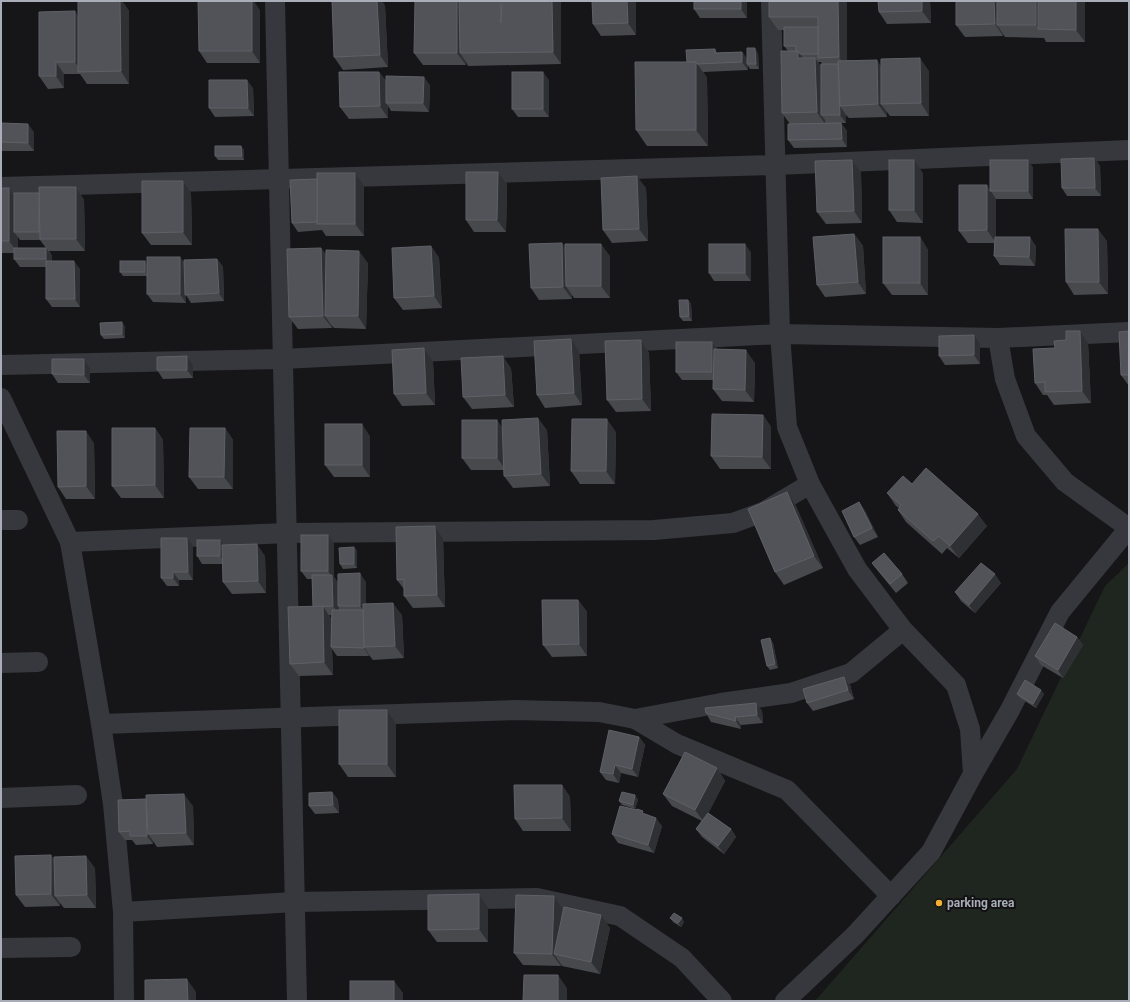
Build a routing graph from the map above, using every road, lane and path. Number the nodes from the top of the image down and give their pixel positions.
1 (275, 1) edge
2 (771, 1) edge
3 (1129, 150) edge
4 (776, 165) junction
5 (279, 179) junction
6 (1, 186) edge
7 (1129, 332) edge
8 (780, 334) junction
9 (998, 338) junction
10 (283, 360) junction
11 (1, 365) edge
12 (1, 398) edge
13 (810, 484) junction
14 (287, 533) junction
15 (70, 542) junction
16 (903, 630) junction
17 (38, 662) dead end
18 (1, 663) edge
19 (291, 718) junction
20 (636, 719) junction
21 (101, 724) junction
22 (973, 774) junction
23 (77, 795) dead end
24 (1, 798) edge
25 (891, 896) junction
26 (295, 902) junction
27 (123, 912) junction
28 (71, 947) dead end
29 (1, 948) edge
30 (124, 1001) edge
31 (297, 1001) edge
32 (722, 1001) edge
33 (785, 1001) edge

1 - 5 street
2 - 4 street
3 - 4 street
4 - 5 street
4 - 8 street
5 - 6 street
5 - 10 street
7 - 9 street
8 - 9 street
8 - 10 street
8 - 13 street
9 - 22 street
10 - 11 street
10 - 14 street
12 - 15 street
13 - 14 street
13 - 16 street
14 - 15 street
14 - 19 street
15 - 21 street
16 - 20 street
16 - 22 street
17 - 18 street
19 - 20 street
19 - 21 street
19 - 26 street
20 - 25 street
21 - 27 street
22 - 25 street
23 - 24 street
25 - 33 street
26 - 27 street
26 - 31 street
26 - 32 street
27 - 30 street
28 - 29 street

